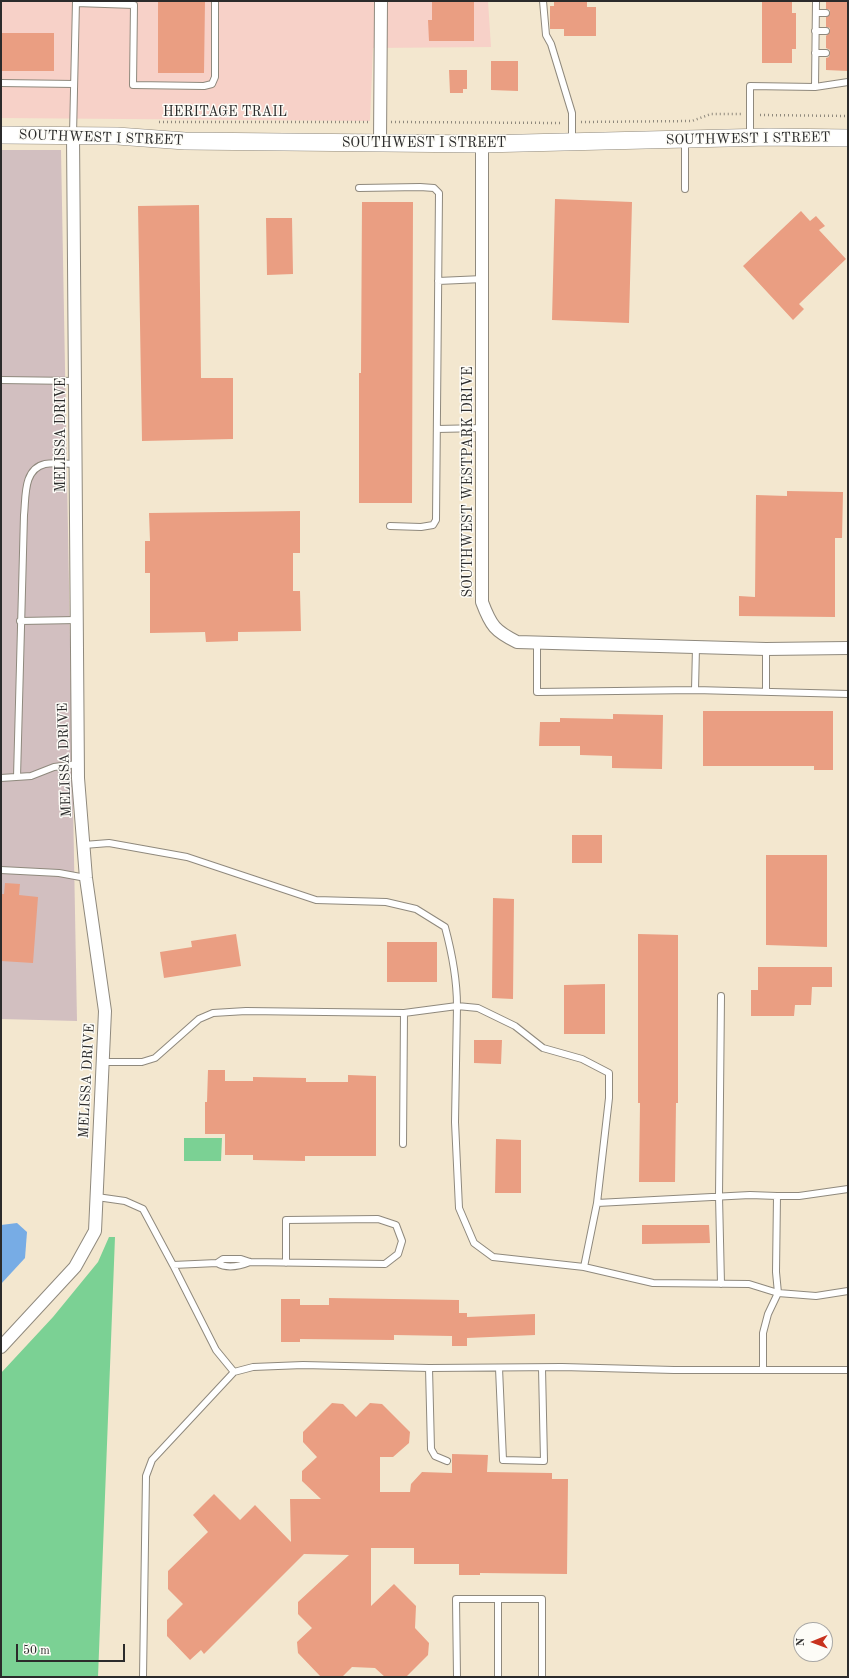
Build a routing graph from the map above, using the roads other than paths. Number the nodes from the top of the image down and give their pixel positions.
1 (215, 1) edge
2 (381, 1) edge
3 (543, 1) edge
4 (816, 1) edge
5 (76, 2) edge
6 (134, 3) edge
7 (816, 13) junction
8 (826, 13) dead end
9 (815, 31) junction
10 (826, 31) dead end
11 (815, 53) junction
12 (826, 53) dead end
13 (848, 82) edge
14 (1, 83) edge
15 (74, 84) junction
16 (815, 87) junction
17 (1, 135) edge
18 (73, 135) junction
19 (750, 138) junction
20 (848, 138) edge
21 (685, 139) junction
22 (380, 142) junction
23 (572, 142) junction
24 (482, 144) junction
25 (359, 188) dead end
26 (685, 189) dead end
27 (483, 279) junction
28 (438, 281) junction
29 (1, 380) edge
30 (75, 381) junction
31 (483, 428) junction
32 (437, 429) junction
33 (76, 464) junction
34 (390, 526) dead end
35 (77, 620) junction
36 (20, 622) junction
37 (537, 643) junction
38 (696, 647) junction
39 (848, 648) edge
40 (766, 649) junction
41 (695, 690) junction
42 (766, 691) junction
43 (848, 694) edge
44 (78, 764) junction
45 (17, 777) junction
46 (1, 778) edge
47 (84, 845) junction
48 (1, 870) edge
49 (86, 878) junction
50 (721, 996) dead end
51 (457, 1006) junction
52 (404, 1013) junction
53 (103, 1062) junction
54 (403, 1144) dead end
55 (848, 1189) edge
56 (719, 1196) junction
57 (777, 1196) junction
58 (97, 1197) junction
59 (597, 1203) junction
60 (286, 1263) junction
61 (173, 1265) junction
62 (584, 1267) junction
63 (721, 1284) junction
64 (848, 1291) edge
65 (778, 1294) junction
66 (1, 1347) edge
67 (429, 1368) junction
68 (499, 1368) junction
69 (542, 1368) junction
70 (763, 1370) junction
71 (848, 1370) edge
72 (234, 1372) junction
73 (448, 1461) dead end
74 (498, 1599) junction
75 (143, 1677) edge
76 (457, 1677) edge
77 (498, 1677) edge
78 (542, 1677) edge

1 - 6 lane
2 - 22 street
3 - 23 lane
4 - 7 lane
5 - 6 lane
5 - 15 lane
7 - 8 lane
7 - 9 lane
9 - 10 lane
9 - 11 lane
11 - 12 lane
11 - 16 lane
13 - 16 lane
14 - 15 lane
15 - 18 lane
16 - 19 lane
17 - 18 main road, SOUTHWEST I STREET
18 - 22 main road, SOUTHWEST I STREET
18 - 30 street, MELISSA DRIVE
19 - 20 main road, SOUTHWEST I STREET
19 - 21 main road, SOUTHWEST I STREET
21 - 23 main road, SOUTHWEST I STREET
21 - 26 lane
22 - 24 main road, SOUTHWEST I STREET
23 - 24 main road, SOUTHWEST I STREET
24 - 27 street, SOUTHWEST WESTPARK DRIVE
25 - 28 lane
27 - 28 lane
27 - 31 street, SOUTHWEST WESTPARK DRIVE
28 - 32 lane
29 - 30 lane
30 - 33 street, MELISSA DRIVE
31 - 32 lane
31 - 37 street, SOUTHWEST WESTPARK DRIVE
32 - 34 lane
33 - 35 street, MELISSA DRIVE
33 - 36 lane
35 - 36 lane
35 - 44 street, MELISSA DRIVE
36 - 45 lane
37 - 38 street, SOUTHWEST WESTPARK DRIVE
37 - 41 lane
38 - 40 street, SOUTHWEST WESTPARK DRIVE
38 - 41 lane
39 - 40 street, SOUTHWEST WESTPARK DRIVE
40 - 42 lane
41 - 42 lane
42 - 43 lane
44 - 45 lane
44 - 47 street, MELISSA DRIVE
45 - 46 lane
47 - 49 street, MELISSA DRIVE
47 - 51 lane
48 - 49 lane
49 - 53 street, MELISSA DRIVE
50 - 56 lane
51 - 52 lane
51 - 59 lane
51 - 62 lane
52 - 53 lane
52 - 54 lane
53 - 58 street, MELISSA DRIVE
55 - 57 lane
56 - 57 lane
56 - 59 lane
56 - 63 lane
57 - 65 lane
58 - 61 lane
58 - 66 street, MELISSA DRIVE
59 - 62 lane
60 - 60 lane
60 - 61 lane
61 - 72 lane
62 - 63 lane
63 - 65 lane
64 - 65 lane
65 - 70 lane
67 - 68 lane
67 - 72 lane
67 - 73 lane
68 - 69 lane
68 - 69 lane
69 - 70 lane
70 - 71 lane
72 - 75 lane
74 - 76 lane
74 - 77 lane
74 - 78 lane

